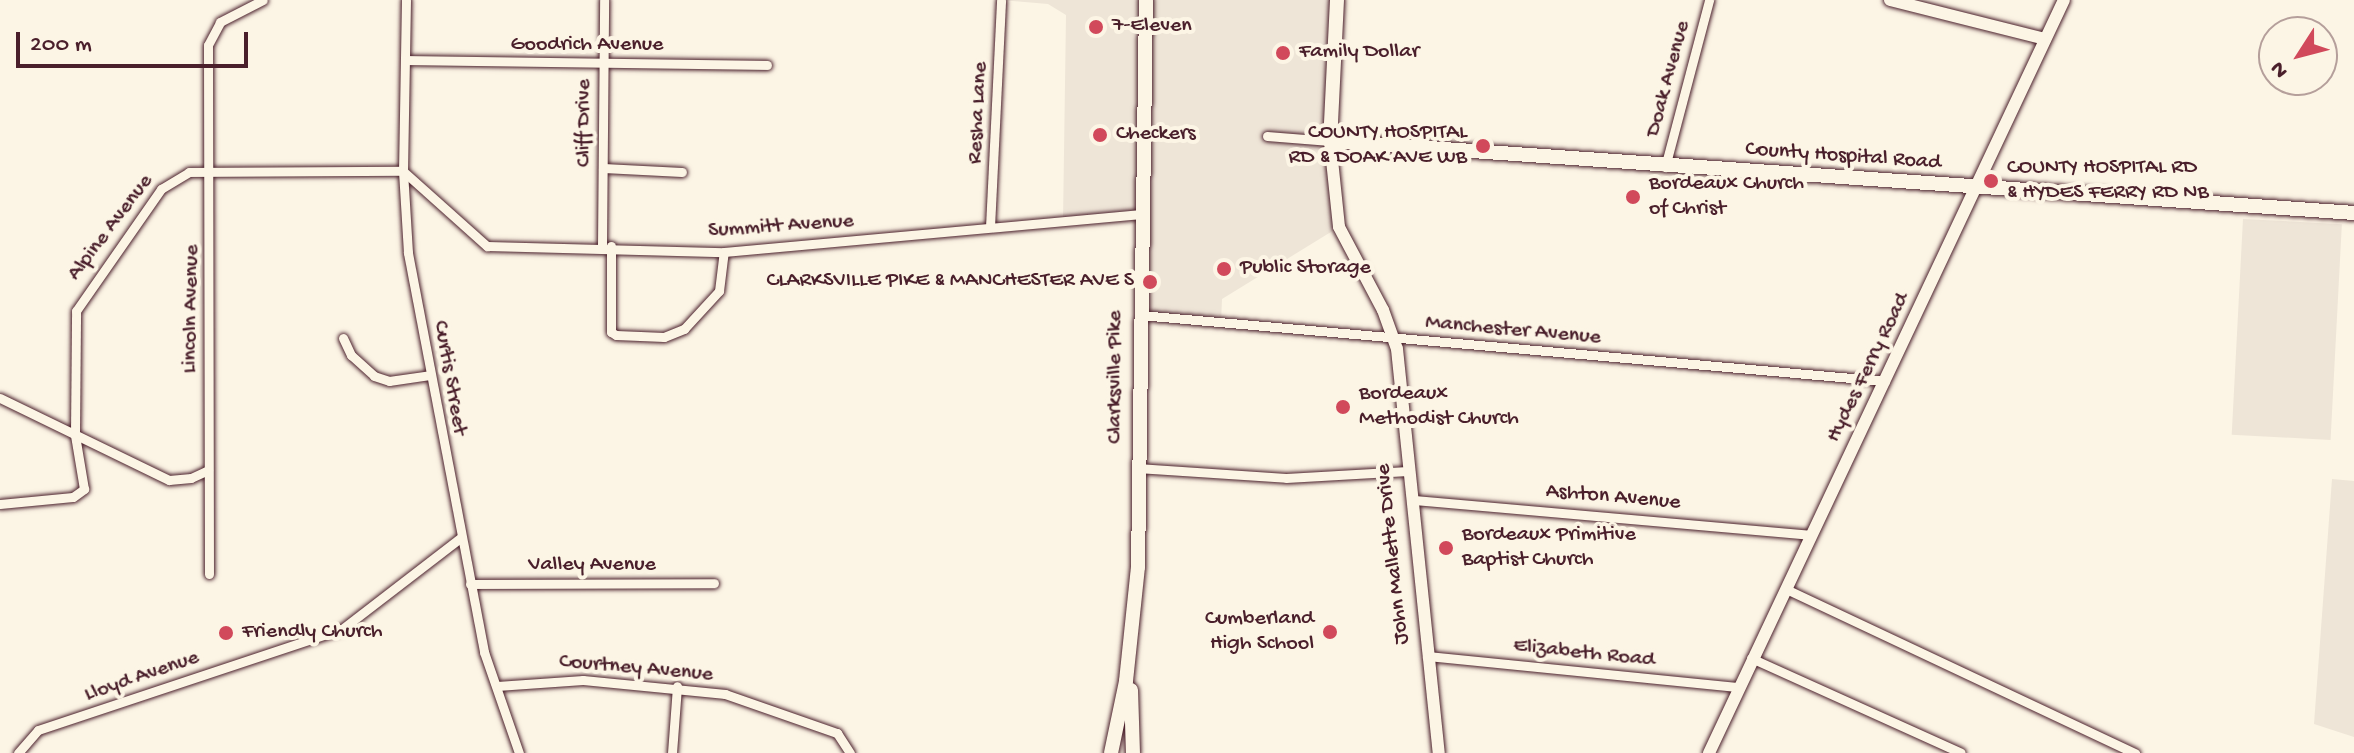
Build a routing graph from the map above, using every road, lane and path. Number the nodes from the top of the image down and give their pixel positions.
1 (263, 0) edge
2 (406, 0) edge
3 (604, 0) edge
4 (1001, 0) edge
5 (1137, 0) edge
6 (1149, 0) edge
7 (1328, 0) edge
8 (1337, 0) edge
9 (1709, 0) edge
10 (1890, 0) edge
11 (2064, 0) edge
12 (1333, 29) junction
13 (1145, 31) junction
14 (2045, 39) junction
15 (407, 60) junction
16 (603, 63) junction
17 (767, 65) dead end
18 (1331, 107) junction
19 (1267, 136) dead end
20 (1330, 141) junction
21 (1360, 143) junction
22 (603, 168) junction
23 (1664, 168) junction
24 (403, 171) junction
25 (682, 172) dead end
26 (211, 173) junction
27 (1978, 188) junction
28 (2354, 213) edge
29 (1141, 214) junction
30 (990, 227) junction
31 (607, 246) junction
32 (724, 252) junction
33 (1138, 315) junction
34 (343, 338) dead end
35 (1395, 338) junction
36 (430, 375) junction
37 (1885, 381) junction
38 (0, 398) edge
39 (75, 435) junction
40 (1137, 468) junction
41 (208, 470) junction
42 (1408, 471) junction
43 (1413, 500) junction
44 (0, 504) edge
45 (1810, 535) junction
46 (460, 538) junction
47 (209, 574) dead end
48 (714, 583) dead end
49 (470, 584) junction
50 (1786, 589) junction
51 (1427, 656) junction
52 (1751, 658) junction
53 (1129, 659) junction
54 (497, 686) junction
55 (677, 686) junction
56 (1737, 687) junction
57 (18, 753) edge
58 (519, 753) edge
59 (672, 753) edge
60 (850, 753) edge
61 (1111, 753) edge
62 (1133, 753) edge
63 (1439, 753) edge
64 (1709, 753) edge
65 (1961, 753) edge
66 (2135, 753) edge

1 - 26 street, Lincoln Avenue
2 - 15 street, Curtis Street
3 - 16 street, Cliff Drive
4 - 30 street, Resha Lane
5 - 13 main road
6 - 13 main road
7 - 12 main road, John Mallette Drive
8 - 12 main road, John Mallette Drive
9 - 23 street, Doak Avenue
10 - 14 street
11 - 14 street, Hydes Ferry Road
12 - 18 main road, John Mallette Drive
13 - 29 main road, Clarksville Pike
14 - 27 street, Hydes Ferry Road
15 - 16 street, Goodrich Avenue
15 - 24 street, Curtis Street
16 - 17 street, Goodrich Avenue
16 - 22 street, Cliff Drive
18 - 20 main road, John Mallette Drive
18 - 21 main road
19 - 20 street
20 - 21 main road, County Hospital Road
20 - 35 street, John Mallette Drive
21 - 23 main road, County Hospital Road
22 - 25 street
22 - 31 street, Cliff Drive
23 - 27 main road, County Hospital Road
24 - 26 street, Alpine Avenue
24 - 31 street, Summitt Avenue
24 - 36 street, Curtis Street
26 - 39 street, Alpine Avenue
26 - 41 street, Lincoln Avenue
27 - 28 main road, County Hospital Road
27 - 37 street, Hydes Ferry Road
29 - 30 street, Summitt Avenue
29 - 33 main road, Clarksville Pike
30 - 32 street, Summitt Avenue
31 - 32 street, Summitt Avenue
31 - 32 street, Cliff Drive
33 - 35 street, Manchester Avenue
33 - 40 main road, Clarksville Pike
34 - 36 street
35 - 37 street, Manchester Avenue
35 - 42 street, John Mallette Drive
36 - 46 street, Curtis Street
37 - 45 street, Hydes Ferry Road
38 - 39 street
39 - 41 street
39 - 44 street, Alpine Avenue
40 - 42 street
40 - 53 main road, Clarksville Pike
41 - 47 street, Lincoln Avenue
42 - 43 street, John Mallette Drive
43 - 45 street, Ashton Avenue
43 - 51 street, John Mallette Drive
45 - 50 street, Hydes Ferry Road
46 - 49 street, Curtis Street
46 - 57 street, Lloyd Avenue
48 - 49 street, Valley Avenue
49 - 54 street, Curtis Street
50 - 52 street, Hydes Ferry Road
50 - 66 street
51 - 56 street, Elizabeth Road
51 - 63 street, John Mallette Drive
52 - 56 street, Hydes Ferry Road
52 - 65 street
53 - 61 main road, Clarksville Pike
53 - 62 main road
54 - 55 street, Courtney Avenue
54 - 58 street, Curtis Street
55 - 59 street
55 - 60 street, Courtney Avenue
56 - 64 street, Hydes Ferry Road

